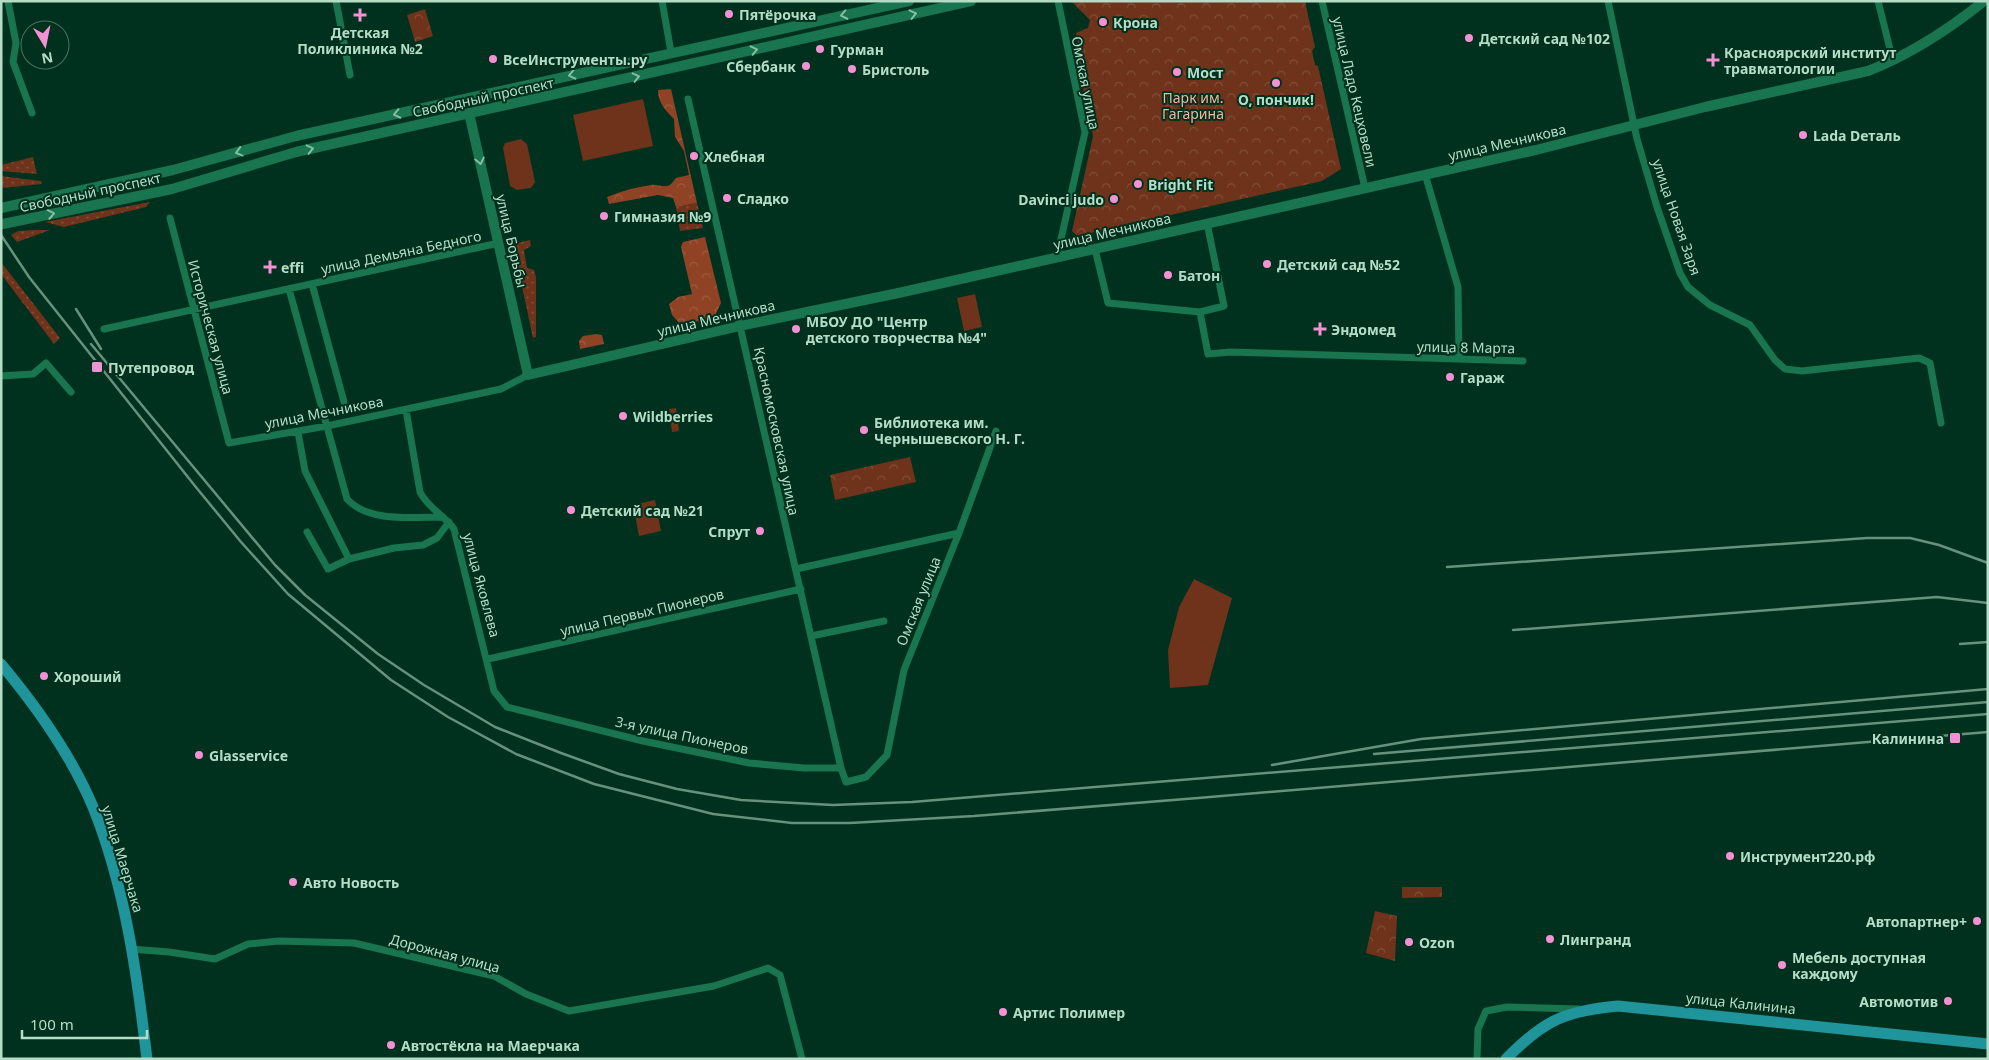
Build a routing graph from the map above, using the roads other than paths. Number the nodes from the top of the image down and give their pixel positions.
1 (8, 1) edge
2 (336, 1) edge
3 (662, 1) edge
4 (909, 1) edge
5 (971, 1) edge
6 (1058, 1) edge
7 (1322, 1) edge
8 (1608, 1) edge
9 (1878, 1) edge
10 (1984, 1) edge
11 (671, 52) junction
12 (1893, 61) junction
13 (672, 68) junction
14 (350, 75) dead end
15 (688, 99) dead end
16 (32, 112) dead end
17 (469, 113) junction
18 (1635, 124) junction
19 (1425, 174) junction
20 (1364, 188) junction
21 (1, 208) edge
22 (170, 218) dead end
23 (1207, 223) junction
24 (3, 224) dead end
25 (499, 243) junction
26 (1096, 249) junction
27 (1057, 257) junction
28 (312, 284) junction
29 (289, 289) junction
30 (193, 309) junction
31 (1200, 312) junction
32 (740, 326) junction
33 (104, 329) dead end
34 (1459, 359) junction
35 (1523, 361) dead end
36 (528, 375) junction
37 (1, 376) edge
38 (71, 392) dead end
39 (344, 402) dead end
40 (406, 410) junction
41 (1941, 423) dead end
42 (327, 426) junction
43 (996, 431) dead end
44 (298, 432) junction
45 (229, 443) joint
46 (446, 519) junction
47 (307, 532) dead end
48 (959, 533) junction
49 (349, 559) junction
50 (796, 569) junction
51 (801, 589) junction
52 (884, 621) dead end
53 (811, 636) junction
54 (488, 659) junction
55 (1, 664) edge
56 (494, 691) joint
57 (841, 768) junction
58 (130, 949) junction
59 (1589, 1009) junction
60 (1988, 1044) edge
61 (147, 1059) edge
62 (802, 1059) edge
63 (1478, 1059) edge
64 (1506, 1059) edge

1 - 16 street
2 - 14 street
3 - 11 street
4 -> 11 main road, Свободный проспект
13 -> 5 main road, Свободный проспект
6 - 27 street, Омская улица
7 - 20 street, улица Ладо Кецховели
8 - 18 street, улица Новая Заря
9 - 12 street
10 - 12 main road, улица Мечникова
11 - 13 main road
11 -> 21 main road, Свободный проспект
12 - 18 main road, улица Мечникова
17 -> 13 main road, Свободный проспект
15 - 32 street, Красномосковская улица
24 -> 17 main road, Свободный проспект
17 -> 25 main road, улица Борьбы
18 - 19 main road, улица Мечникова
18 - 41 street, улица Новая Заря
19 - 20 main road, улица Мечникова
19 - 34 street
20 - 23 main road, улица Мечникова
22 - 30 street, Историческая улица
23 - 26 main road, улица Мечникова
23 - 31 street
25 - 28 street, улица Демьяна Бедного
25 - 36 main road, улица Борьбы
26 - 27 main road, улица Мечникова
26 - 31 street
27 - 32 main road, улица Мечникова
28 - 29 street, улица Демьяна Бедного
28 - 39 street
29 - 30 street, улица Демьяна Бедного
29 - 42 street
30 - 33 street, улица Демьяна Бедного
30 - 45 street, Историческая улица
31 - 34 street, улица 8 Марта
32 - 36 main road, улица Мечникова
32 - 50 street, Красномосковская улица
34 - 35 street, улица 8 Марта
36 - 40 street, улица Мечникова
37 - 38 street
40 - 42 street, улица Мечникова
40 - 46 street, улица Яковлева
42 - 44 street, улица Мечникова
42 - 46 street
43 - 48 street, Омская улица
44 - 45 street, улица Мечникова
44 - 49 street
46 - 49 street
46 - 54 street, улица Яковлева
47 - 49 street
48 - 50 street
48 - 57 street, Омская улица
50 - 51 street, Красномосковская улица
51 - 53 street, Красномосковская улица
51 - 54 street, улица Первых Пионеров
52 - 53 street
53 - 57 street, Красномосковская улица
54 - 56 street, улица Яковлева
55 - 58 main road, улица Маерчака
56 - 57 street, 3-я улица Пионеров
58 - 61 main road, улица Маерчака
58 - 62 street, Дорожная улица
59 - 60 main road, улица Калинина
59 - 63 street
59 - 64 main road, улица Калинина

